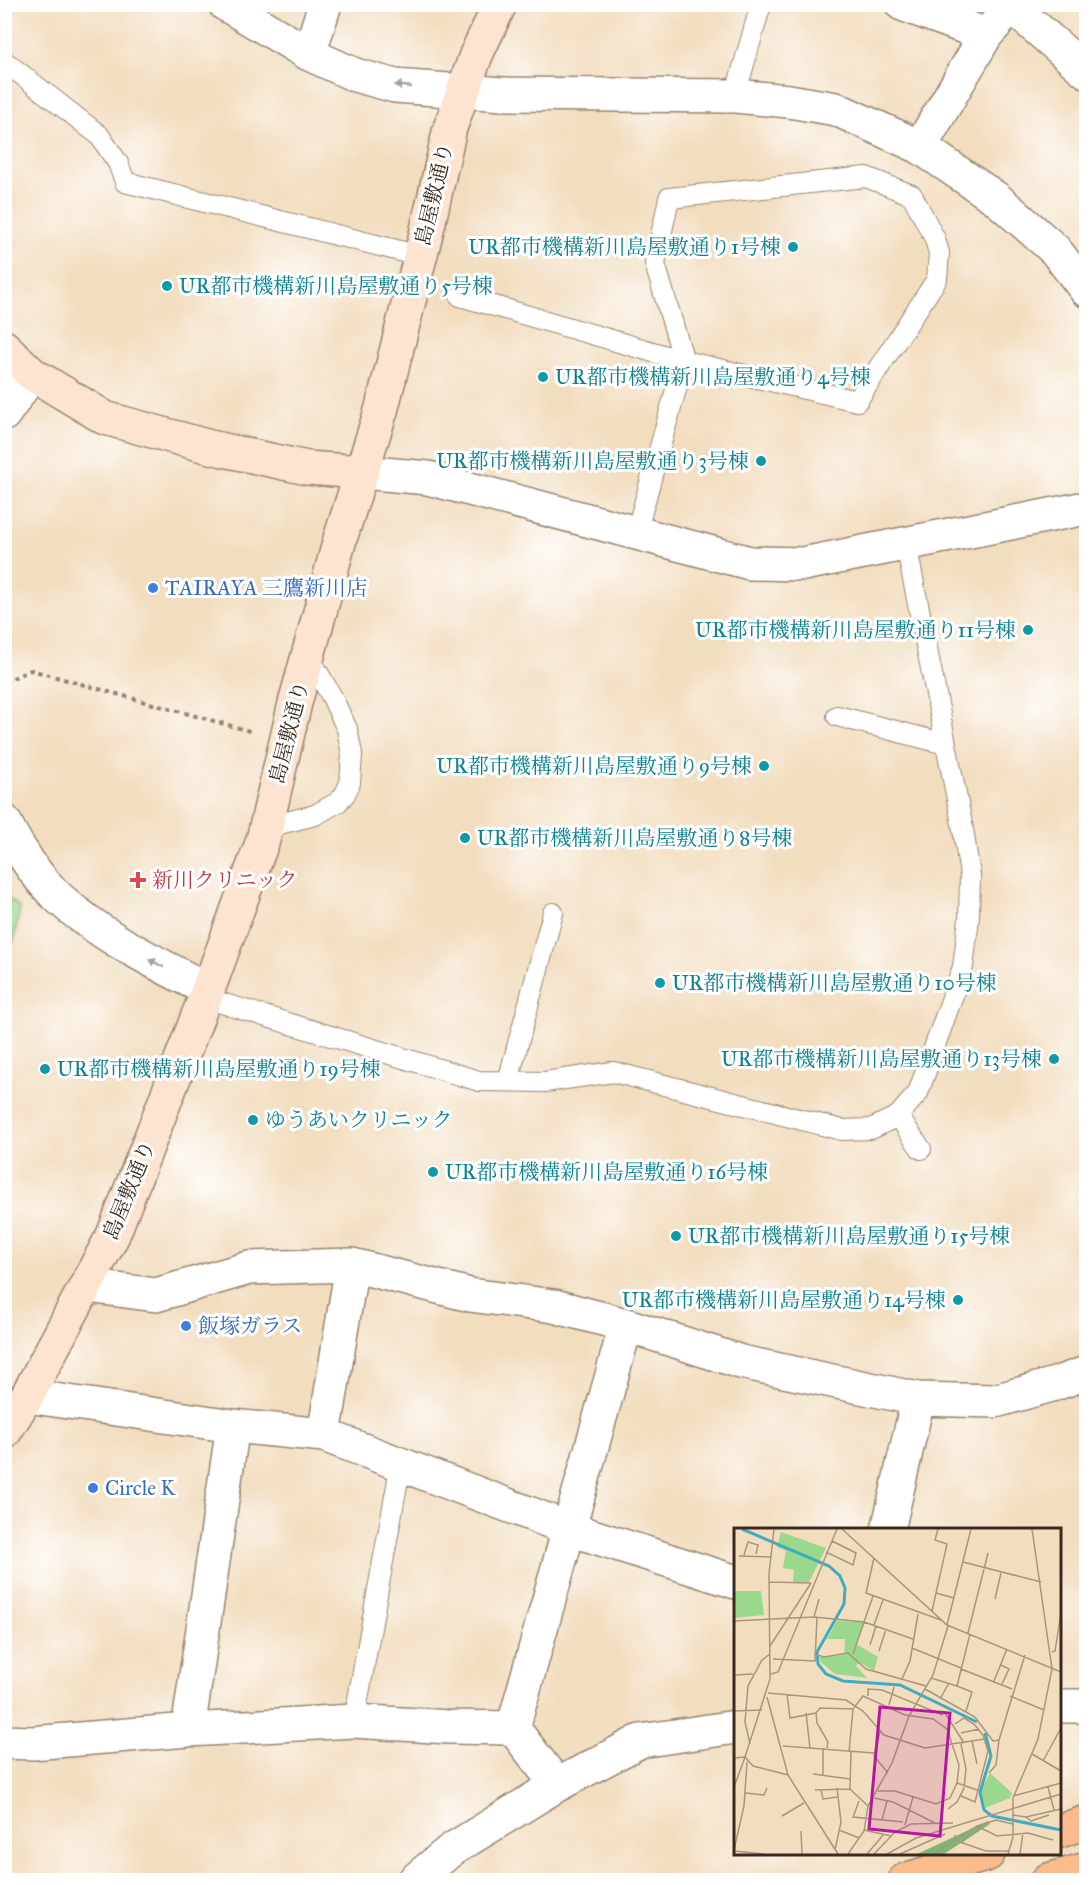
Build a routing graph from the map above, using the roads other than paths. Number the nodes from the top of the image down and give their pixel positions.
1 (225, 4) edge
2 (325, 4) edge
3 (500, 4) edge
4 (761, 4) edge
5 (902, 4) edge
6 (1013, 6) edge
7 (986, 35) junction
8 (309, 54) junction
9 (4, 61) edge
10 (1086, 71) edge
11 (461, 92) junction
12 (735, 96) junction
13 (920, 147) junction
14 (420, 256) junction
15 (1086, 291) edge
16 (460, 296) dead end
17 (4, 347) edge
18 (684, 361) junction
19 (32, 374) junction
20 (4, 414) edge
21 (362, 472) junction
22 (1086, 508) edge
23 (636, 533) junction
24 (906, 543) junction
25 (308, 655) junction
26 (837, 716) dead end
27 (946, 744) junction
28 (4, 821) edge
29 (263, 840) junction
30 (553, 913) dead end
31 (207, 994) junction
32 (508, 1081) junction
33 (898, 1116) junction
34 (921, 1149) dead end
35 (352, 1265) junction
36 (87, 1286) junction
37 (626, 1325) junction
38 (1086, 1373) edge
39 (27, 1396) junction
40 (918, 1399) junction
41 (233, 1426) junction
42 (4, 1433) edge
43 (324, 1435) junction
44 (401, 1463) junction
45 (888, 1528) edge
46 (570, 1529) junction
47 (734, 1582) edge
48 (1061, 1706) edge
49 (1086, 1706) edge
50 (354, 1721) junction
51 (734, 1727) edge
52 (513, 1728) junction
53 (188, 1730) junction
54 (4, 1742) edge
55 (557, 1785) junction
56 (1086, 1822) edge
57 (1061, 1830) edge
58 (984, 1855) edge
59 (952, 1864) junction
60 (1086, 1869) edge
61 (415, 1881) edge
62 (884, 1881) edge
63 (905, 1881) edge
64 (1048, 1881) edge

1 - 8 street
2 - 8 street
3 - 11 street, 島屋敷通り
4 - 12 lane
5 - 7 street
6 - 7 street
6 - 10 street
7 - 13 street
11 -> 8 street
9 - 14 lane
11 - 12 street
11 - 14 street, 島屋敷通り
12 - 13 street
13 - 15 street
14 - 21 street, 島屋敷通り
16 - 18 lane
17 - 19 street
18 - 18 lane
18 - 23 lane
19 - 20 street
19 - 21 street
21 - 23 street
21 - 25 street, 島屋敷通り
22 - 24 street
23 - 24 street
24 - 27 lane
25 - 29 street, 島屋敷通り
25 - 29 lane
26 - 27 lane
27 - 33 lane
31 -> 28 street
29 - 31 street, 島屋敷通り
30 - 32 lane
31 - 32 lane
31 - 36 street, 島屋敷通り
32 - 33 lane
33 - 34 lane
35 - 36 street
35 - 37 street
35 - 43 street
36 - 39 street, 島屋敷通り
37 - 40 street
37 - 46 street
38 - 40 street
39 - 41 street
39 - 42 street, 島屋敷通り
40 - 45 street
41 - 43 street
41 - 53 street
43 - 44 street
44 - 46 street
44 - 50 lane
46 - 47 street
46 - 52 street
48 - 49 street
50 - 52 street
50 - 53 street
51 - 55 street
52 - 55 street
53 - 54 street
55 - 61 street
56 - 57 highway
58 - 59 highway
59 - 62 lane
59 - 63 highway
60 - 64 highway

